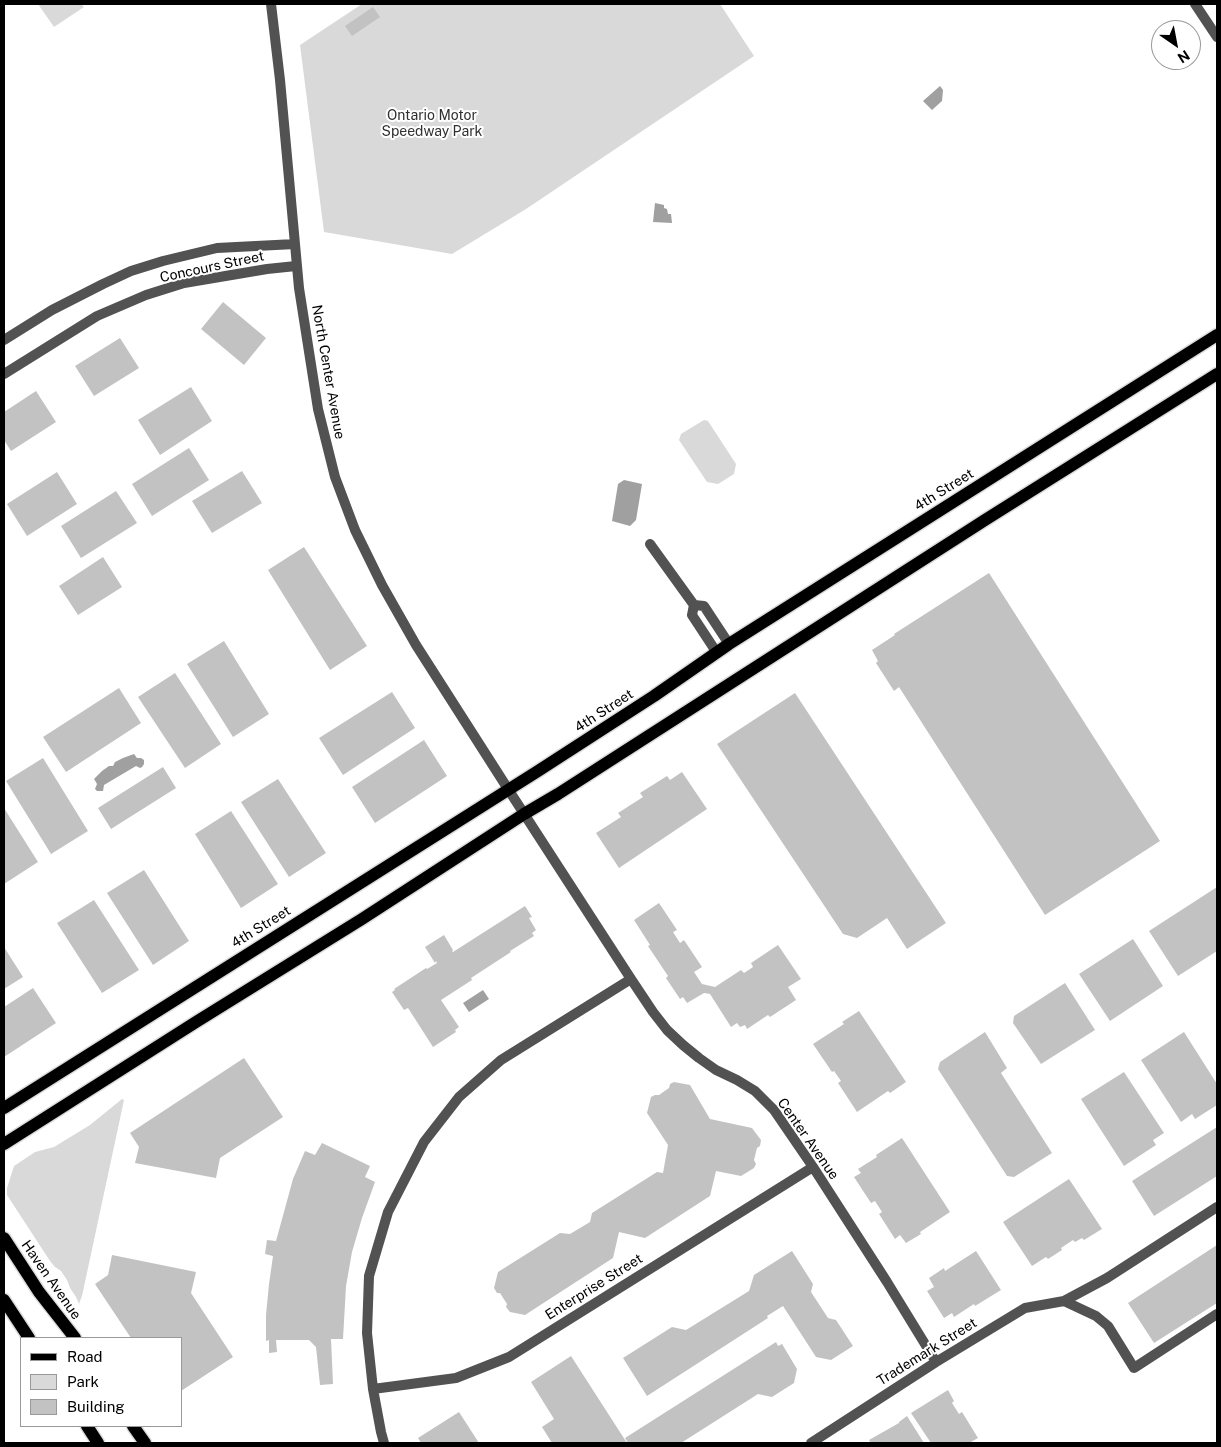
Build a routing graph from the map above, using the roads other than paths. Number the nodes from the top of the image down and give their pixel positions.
1 (271, 4) edge
2 (1195, 4) edge
3 (1217, 37) edge
4 (295, 244) junction
5 (296, 266) junction
6 (1217, 335) edge
7 (4, 340) edge
8 (4, 374) edge
9 (1217, 374) edge
10 (650, 544) dead end
11 (694, 605) junction
12 (729, 644) junction
13 (717, 653) junction
14 (508, 789) junction
15 (524, 814) junction
16 (631, 979) junction
17 (4, 1108) edge
18 (4, 1144) edge
19 (813, 1166) junction
20 (1217, 1207) edge
21 (4, 1238) edge
22 (4, 1300) edge
23 (1064, 1301) junction
24 (1217, 1314) edge
25 (28, 1337) edge
26 (74, 1337) edge
27 (936, 1362) junction
28 (373, 1389) junction
29 (88, 1427) edge
30 (134, 1427) edge
31 (98, 1443) edge
32 (145, 1443) edge
33 (384, 1443) edge
34 (811, 1443) edge

1 - 4 street, North Center Avenue
2 - 3 street
4 - 5 street, North Center Avenue
4 - 7 street, Concours Street
5 - 8 street, Concours Street
5 - 14 street, North Center Avenue
6 - 12 main road, 4th Street
9 - 15 main road
10 - 11 street
11 - 12 street
11 - 13 street
12 - 13 main road, 4th Street
13 - 14 main road, 4th Street
14 - 15 street, Center Avenue
14 - 17 main road, 4th Street
15 - 16 street, Center Avenue
15 - 18 main road
16 - 19 street, Center Avenue
16 - 28 street
19 - 27 street, Center Avenue
19 - 28 street, Enterprise Street
20 - 23 street, Trademark Street
21 - 26 main road, Haven Avenue
22 - 25 main road
23 - 24 street
23 - 27 street, Trademark Street
27 - 34 street, Trademark Street
28 - 33 street
29 - 31 main road
30 - 32 main road

